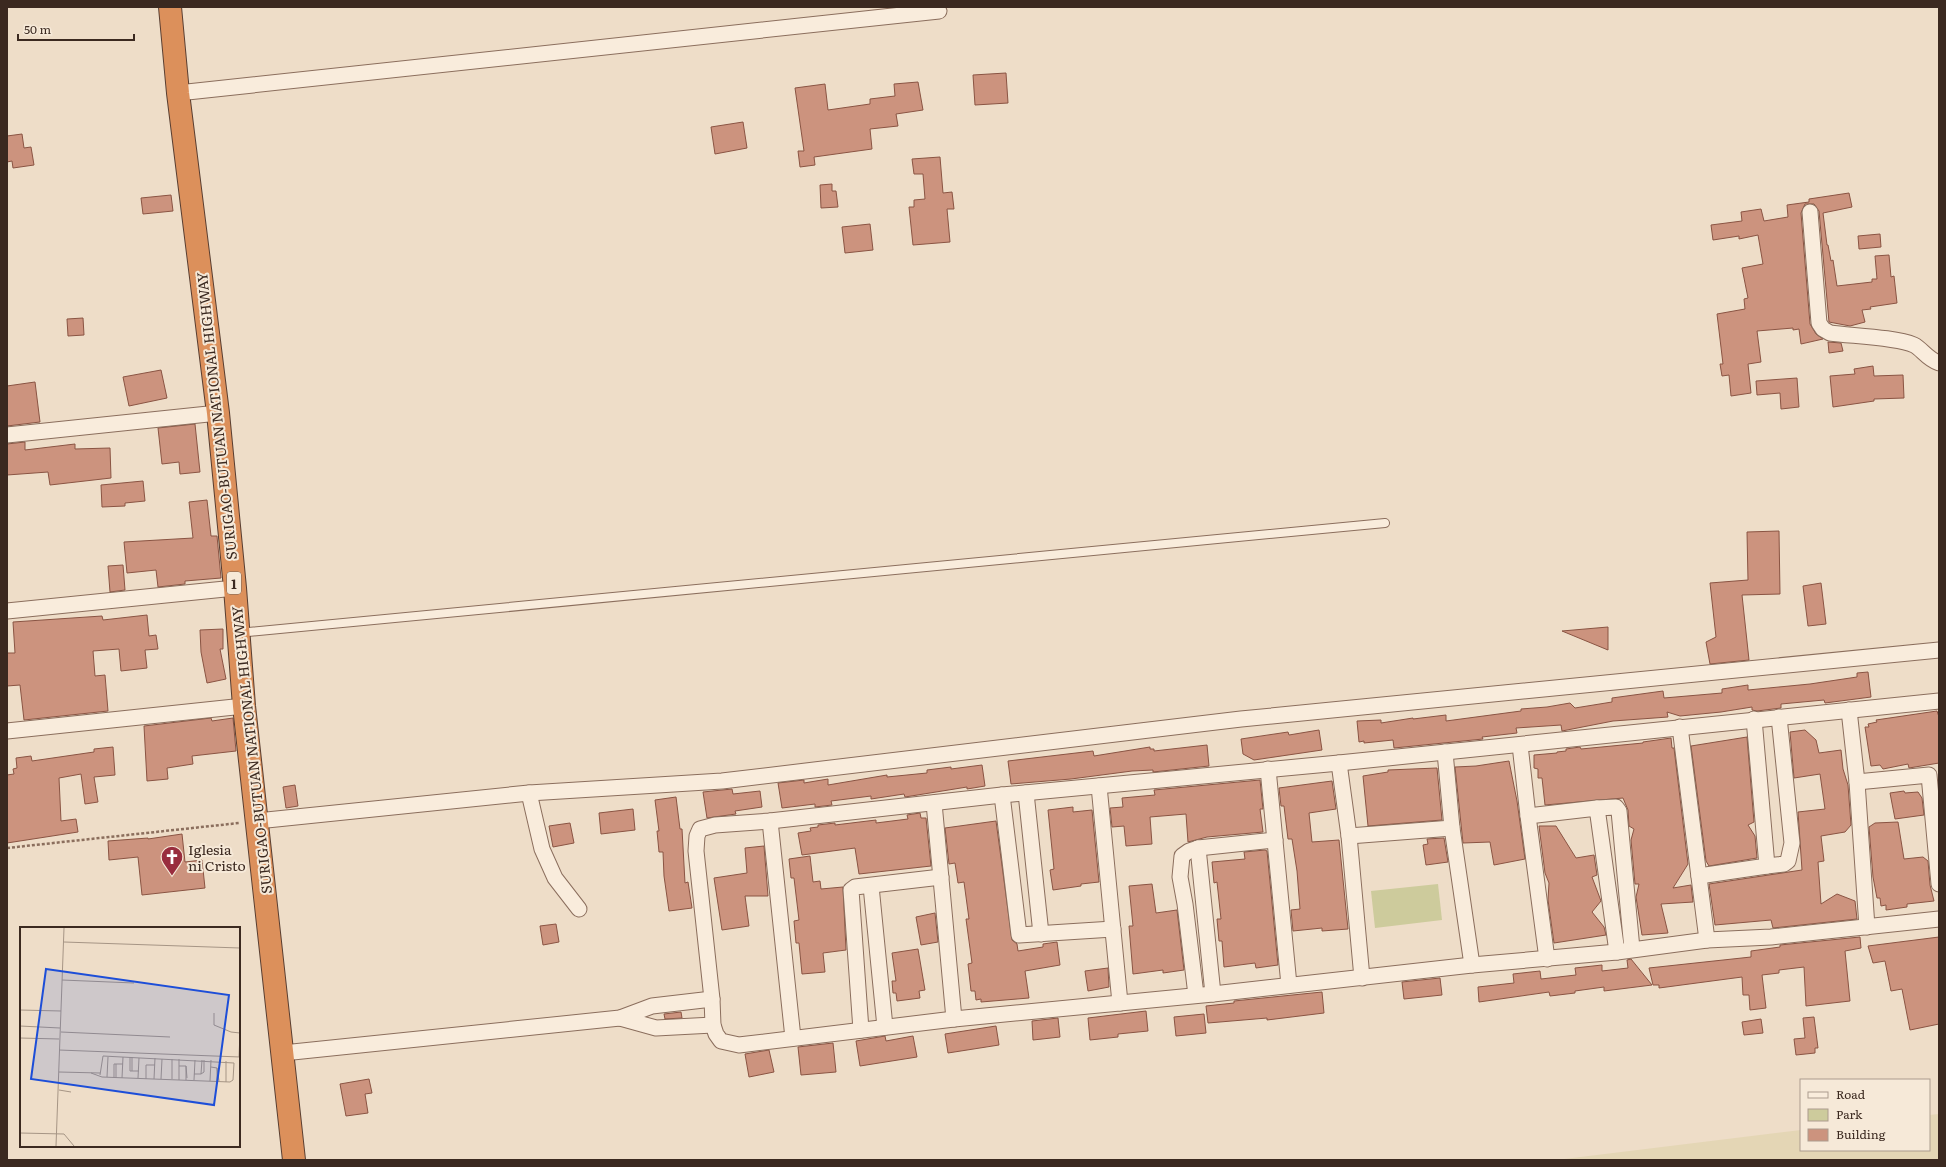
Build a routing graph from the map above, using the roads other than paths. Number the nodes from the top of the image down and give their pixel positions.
1 (170, 7) edge
2 (939, 11) dead end
3 (178, 93) junction
4 (1810, 212) dead end
5 (1939, 363) edge
6 (218, 413) junction
7 (7, 435) edge
8 (1385, 523) dead end
9 (235, 588) junction
10 (7, 612) edge
11 (238, 633) junction
12 (1939, 650) edge
13 (1939, 701) edge
14 (244, 706) junction
15 (1849, 710) junction
16 (1779, 717) junction
17 (1754, 719) junction
18 (1680, 727) junction
19 (7, 731) edge
20 (1520, 744) junction
21 (1445, 752) junction
22 (1339, 763) junction
23 (1268, 769) junction
24 (1934, 775) edge
25 (1857, 782) junction
26 (1099, 786) junction
27 (529, 793) junction
28 (1026, 793) junction
29 (1002, 795) junction
30 (934, 803) junction
31 (1597, 808) junction
32 (1528, 816) junction
33 (257, 821) junction
34 (770, 822) junction
35 (1452, 828) junction
36 (1349, 836) junction
37 (1275, 840) junction
38 (1198, 848) junction
39 (1767, 866) junction
40 (1699, 876) junction
41 (941, 877) junction
42 (1939, 884) edge
43 (871, 886) junction
44 (579, 909) dead end
45 (1939, 919) edge
46 (1867, 927) junction
47 (1113, 929) junction
48 (1042, 934) junction
49 (1706, 940) junction
50 (1632, 949) junction
51 (1617, 952) junction
52 (1547, 959) junction
53 (1472, 965) junction
54 (1362, 978) junction
55 (1289, 985) junction
56 (1213, 994) junction
57 (1196, 995) junction
58 (712, 998) junction
59 (1120, 1003) junction
60 (620, 1018) junction
61 (954, 1019) junction
62 (713, 1025) junction
63 (885, 1028) junction
64 (861, 1030) junction
65 (793, 1038) junction
66 (283, 1053) junction
67 (294, 1160) edge

1 - 3 highway, SURIGAO-BUTUAN NATIONAL HIGHWAY / 1
2 - 3 street
3 - 6 highway, SURIGAO-BUTUAN NATIONAL HIGHWAY / 1
4 - 5 street
6 - 7 street
6 - 9 highway, SURIGAO-BUTUAN NATIONAL HIGHWAY / 1
8 - 11 lane
9 - 10 street
9 - 11 highway, SURIGAO-BUTUAN NATIONAL HIGHWAY / 1
11 - 14 highway, SURIGAO-BUTUAN NATIONAL HIGHWAY / 1
12 - 27 street
13 - 15 street
14 - 19 street
14 - 33 highway, SURIGAO-BUTUAN NATIONAL HIGHWAY / 1
15 - 16 street
15 - 25 street
16 - 17 street
16 - 39 street
17 - 18 street
17 - 39 street
18 - 20 street
18 - 40 street
20 - 21 street
20 - 32 street
21 - 22 street
21 - 35 street
22 - 23 street
22 - 36 street
23 - 26 street
23 - 37 street
24 - 25 street
24 - 42 street
25 - 46 street
26 - 28 street
26 - 47 street
27 - 33 street
27 - 44 street
28 - 29 street
28 - 48 street
29 - 30 street
29 - 48 street
30 - 34 street
30 - 41 street
31 - 32 street
31 - 50 street
31 - 51 street
32 - 52 street
33 - 66 highway, SURIGAO-BUTUAN NATIONAL HIGHWAY / 1
34 - 58 street
34 - 65 street
35 - 36 street
35 - 53 street
36 - 54 street
37 - 38 street
37 - 55 street
38 - 56 street
38 - 57 street
39 - 40 street
40 - 49 street
41 - 43 street
41 - 61 street
43 - 63 street
43 - 64 street
45 - 46 street
46 - 49 street
47 - 48 street
47 - 59 street
49 - 50 street
50 - 51 street
51 - 52 street
52 - 53 street
53 - 54 street
54 - 55 street
55 - 56 street
56 - 57 street
57 - 59 street
58 - 60 street
58 - 62 street
59 - 61 street
60 - 62 street
60 - 66 street
61 - 63 street
62 - 65 street
63 - 64 street
64 - 65 street
66 - 67 highway, SURIGAO-BUTUAN NATIONAL HIGHWAY / 1

